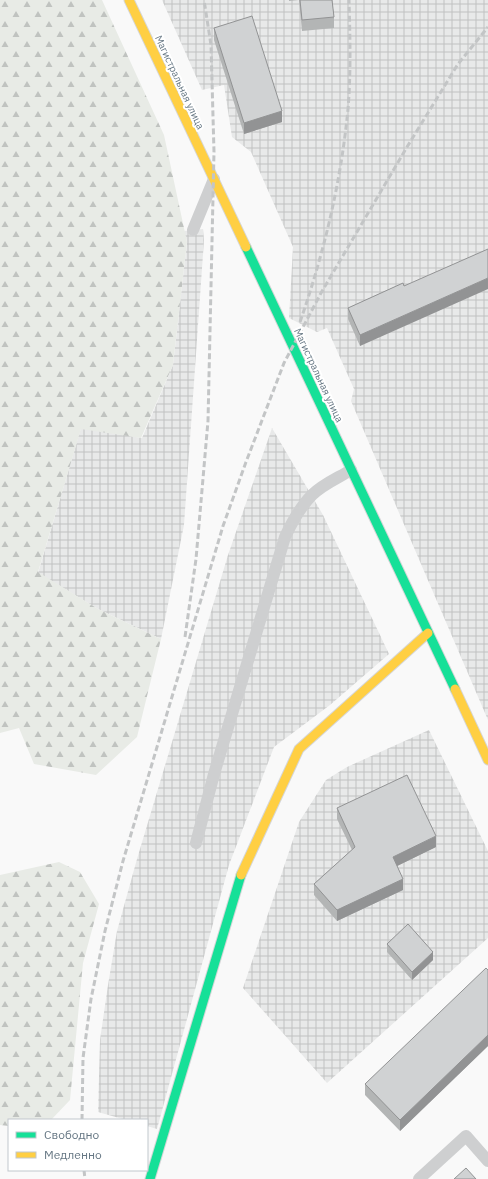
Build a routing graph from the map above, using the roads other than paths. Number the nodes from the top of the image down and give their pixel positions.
1 (130, 0) edge
2 (214, 179) junction
3 (193, 230) dead end
4 (351, 470) junction
5 (428, 633) junction
6 (488, 760) edge
7 (196, 843) dead end
8 (488, 1161) edge
9 (150, 1179) edge
10 (419, 1179) edge

1 - 2 street, Магистральная улица
2 - 3 lane
2 - 4 street, Магистральная улица
4 - 5 street, Магистральная улица
4 - 7 lane
5 - 6 street, Магистральная улица
5 - 9 street
8 - 10 lane

